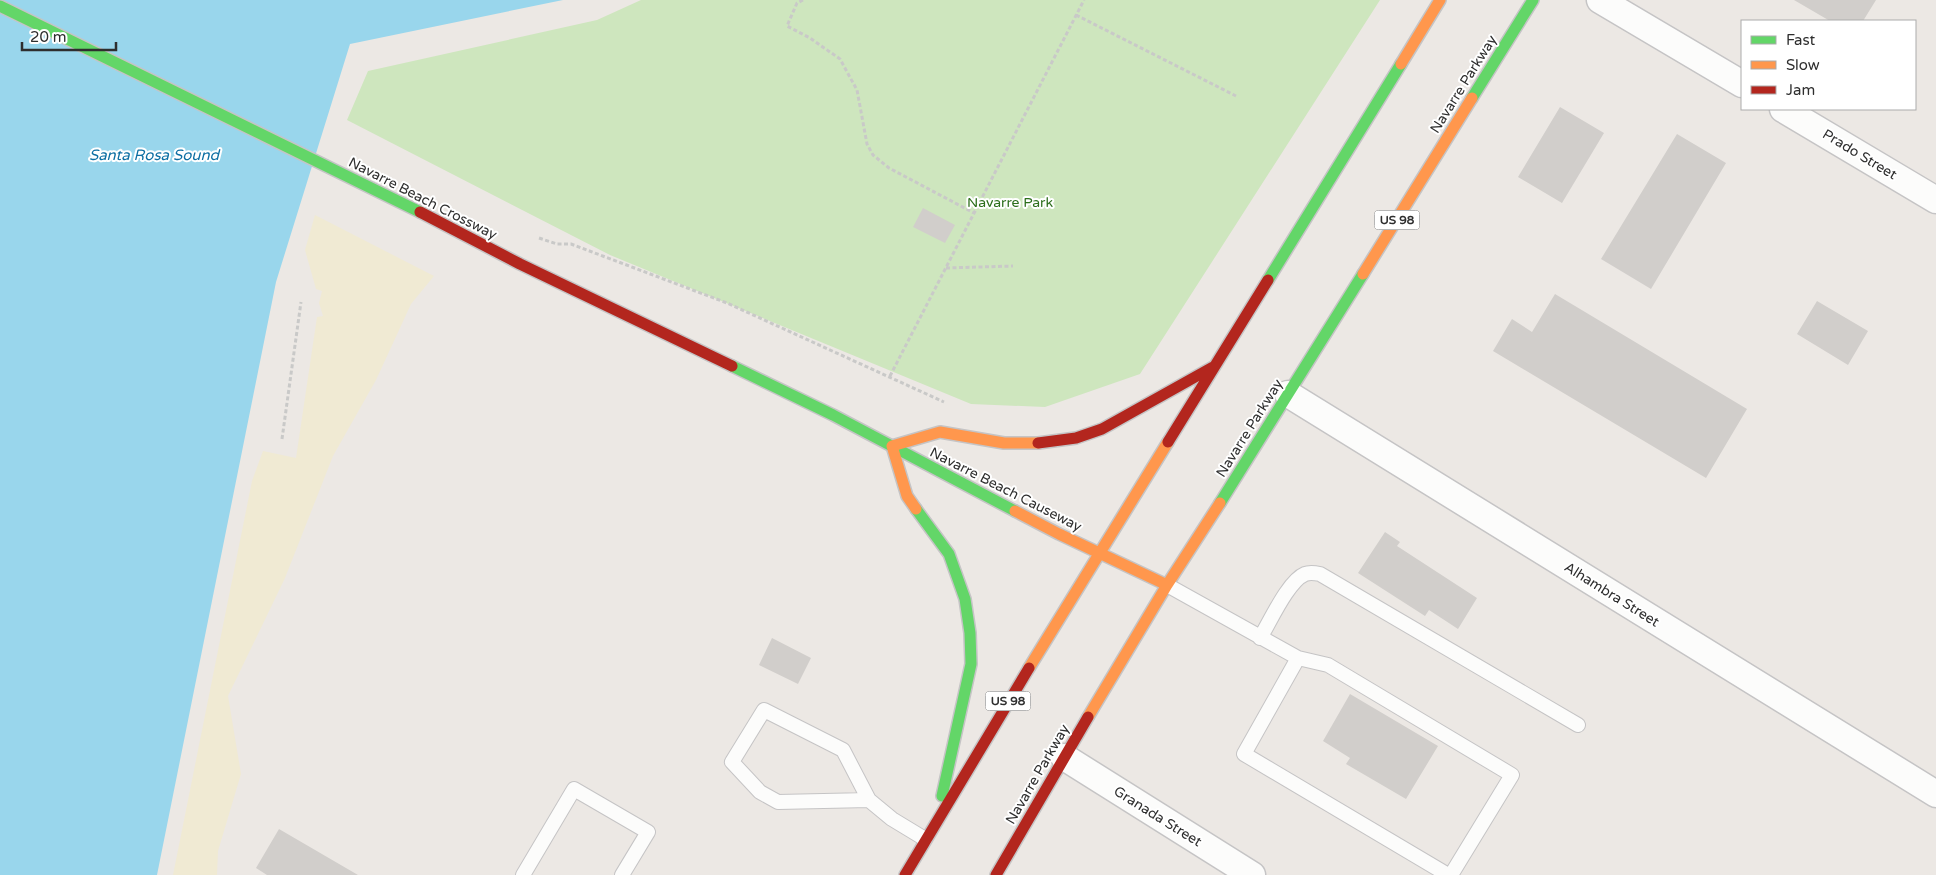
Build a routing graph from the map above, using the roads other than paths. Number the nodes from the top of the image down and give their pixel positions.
1 (1440, 0) edge
2 (1533, 0) edge
3 (1600, 0) edge
4 (0, 6) edge
5 (1741, 83) edge
6 (1785, 110) edge
7 (1936, 200) edge
8 (1214, 366) junction
9 (1288, 394) junction
10 (833, 415) joint
11 (892, 446) junction
12 (1099, 553) junction
13 (1167, 585) junction
14 (1260, 638) junction
15 (1298, 658) junction
16 (1578, 725) dead end
17 (1064, 757) junction
18 (1936, 794) edge
19 (869, 800) junction
20 (938, 817) junction
21 (925, 839) junction
22 (522, 875) edge
23 (622, 875) edge
24 (905, 875) edge
25 (996, 875) edge
26 (1252, 875) edge
27 (1450, 875) edge

1 - 8 main road, US 98
2 - 9 main road, Navarre Parkway / US 98
3 - 5 street
4 - 10 main road, Navarre Beach Crossway
6 - 7 street, Prado Street
8 - 11 main road
8 - 12 main road, US 98
9 - 13 main road, Navarre Parkway / US 98
9 - 18 street, Alhambra Street
10 - 11 main road, Navarre Beach Causeway
11 - 12 main road, Navarre Beach Causeway
11 - 20 main road
12 - 13 main road, Navarre Beach Causeway
12 - 20 main road, US 98
13 - 14 lane
13 - 17 main road, Navarre Parkway / US 98
14 - 15 lane
14 - 16 lane
15 - 27 lane
15 - 27 lane
17 - 25 main road, Navarre Parkway / US 98
17 - 26 street, Granada Street
19 - 19 lane
19 - 21 lane
20 - 21 main road, US 98
21 - 24 main road, US 98
22 - 23 lane

